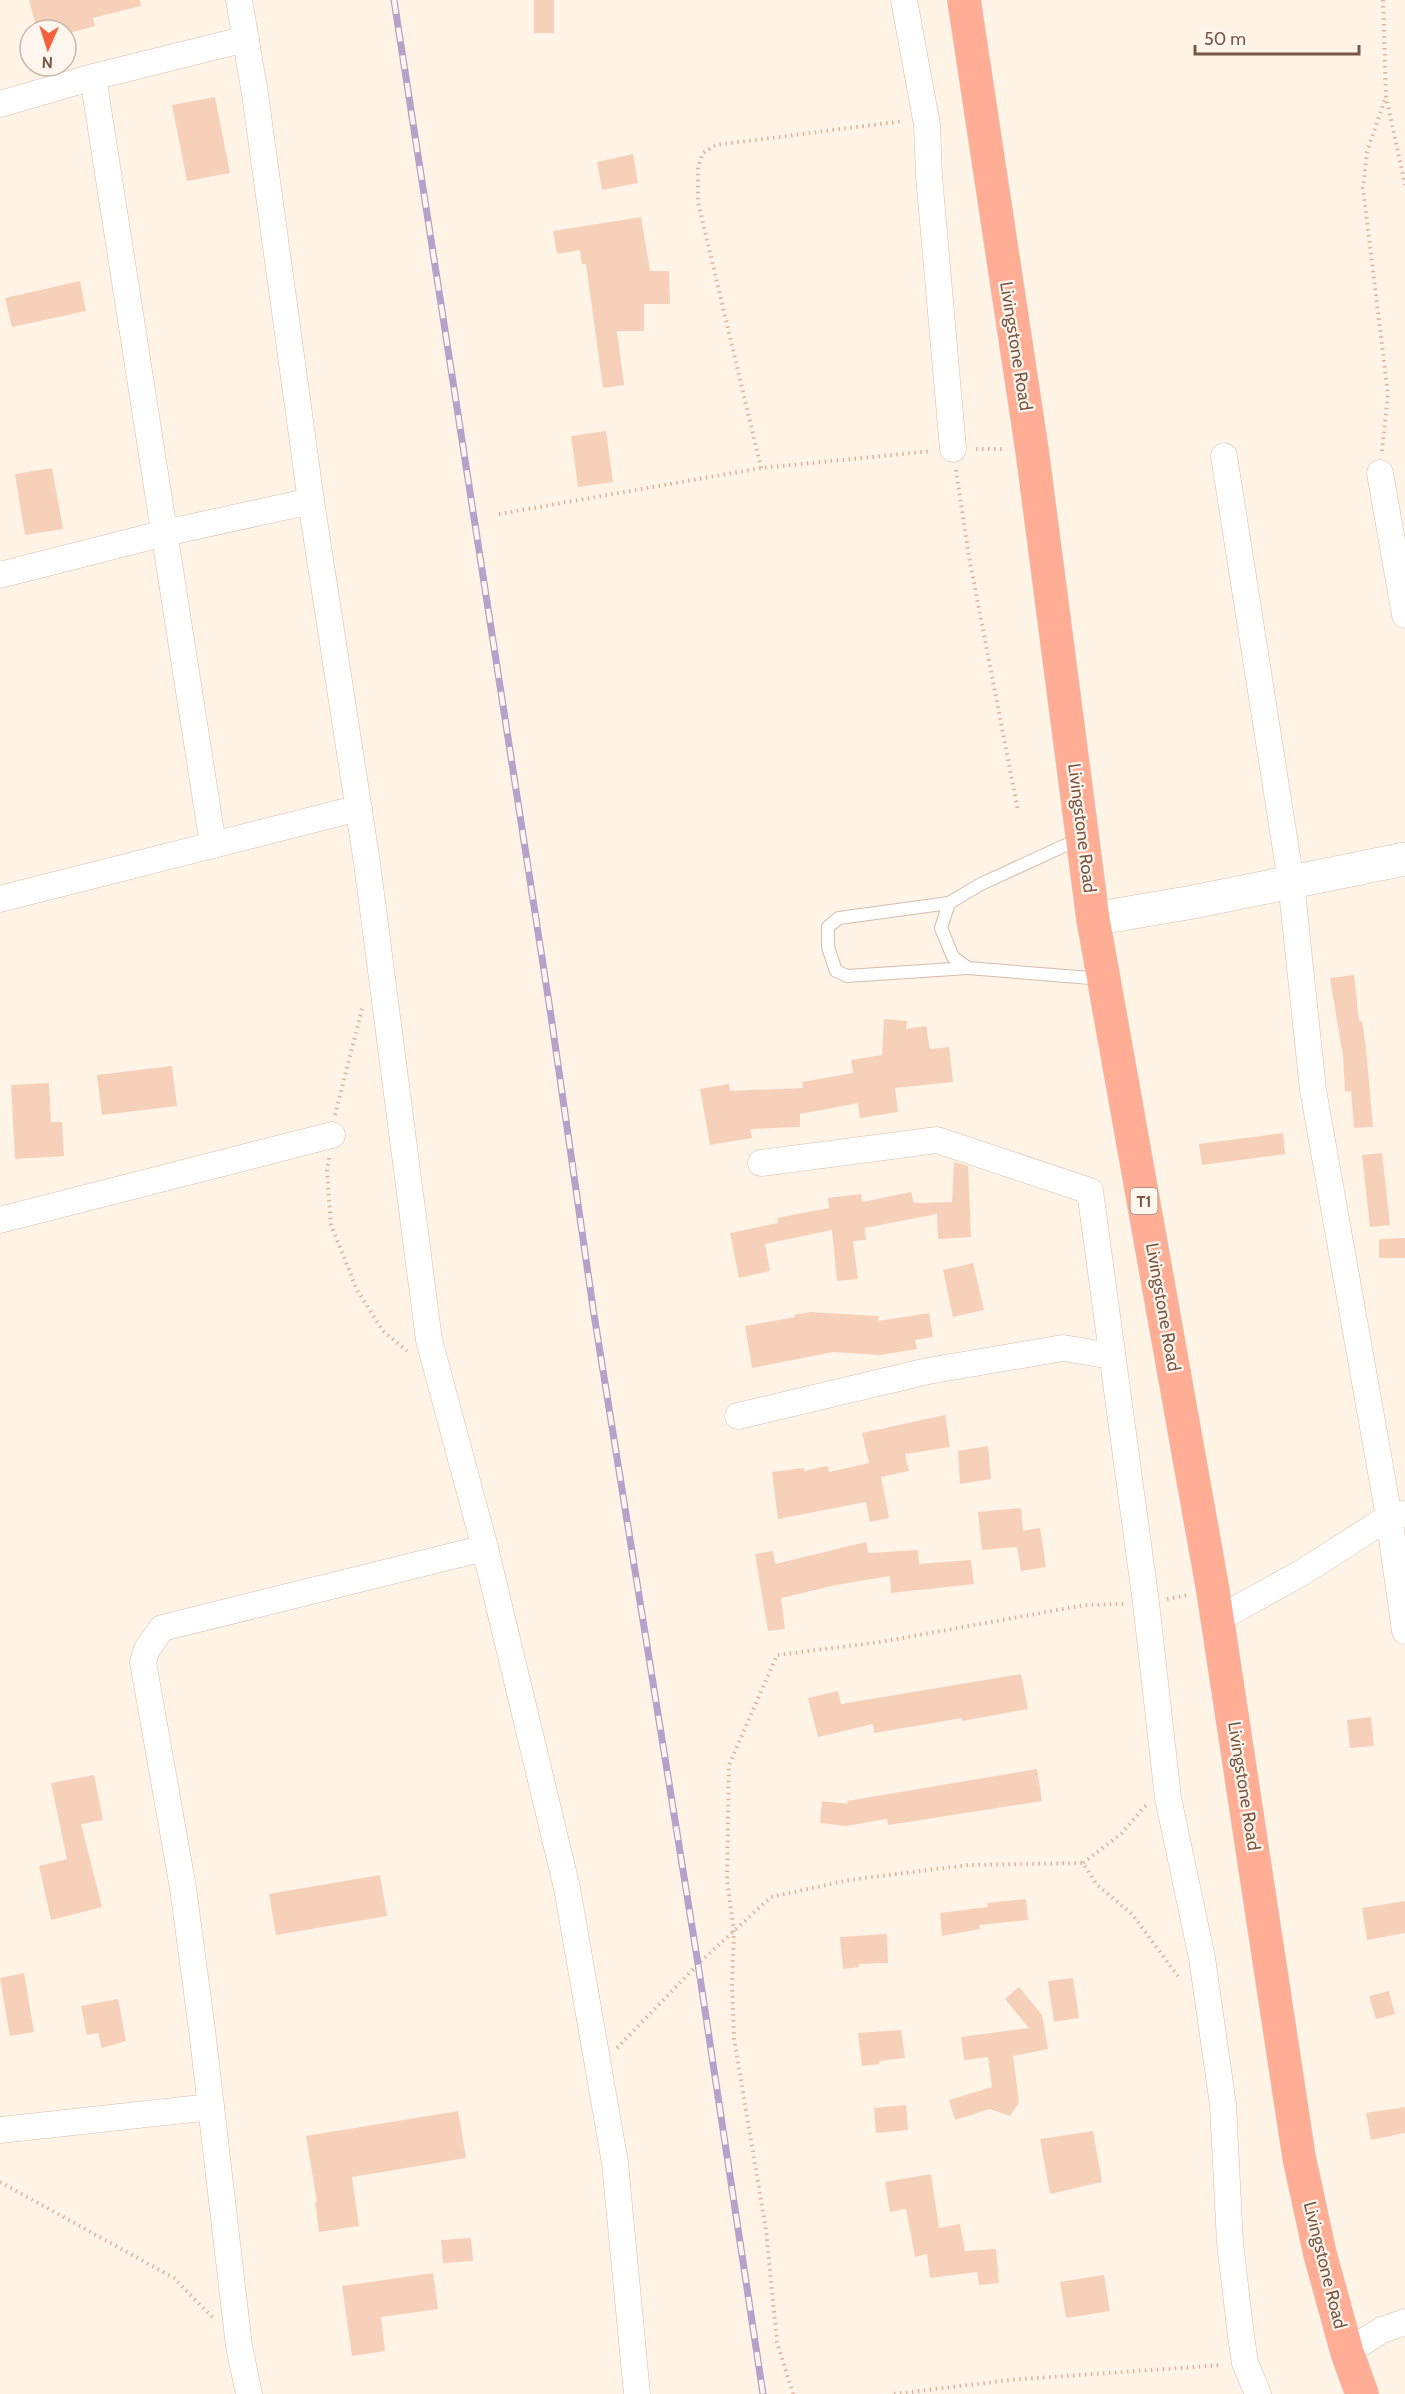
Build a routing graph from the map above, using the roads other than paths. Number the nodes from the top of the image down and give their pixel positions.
1 (239, 0) edge
2 (904, 0) edge
3 (964, 0) edge
4 (246, 39) junction
5 (93, 77) junction
6 (0, 104) edge
7 (953, 449) road end
8 (1224, 456) dead end
9 (1380, 473) road end
10 (311, 501) junction
11 (165, 533) junction
12 (0, 575) edge
13 (1405, 615) edge
14 (359, 808) junction
15 (1083, 837) junction
16 (213, 844) junction
17 (1405, 859) edge
18 (1291, 882) junction
19 (0, 899) edge
20 (949, 903) junction
21 (1094, 919) junction
22 (968, 968) junction
23 (1104, 979) junction
24 (332, 1136) road end
25 (761, 1163) dead end
26 (0, 1220) edge
27 (1112, 1356) junction
28 (738, 1416) dead end
29 (1397, 1515) edge
30 (485, 1548) junction
31 (1216, 1605) junction
32 (1405, 1631) edge
33 (211, 2107) junction
34 (0, 2130) edge
35 (1405, 2322) edge
36 (1347, 2352) junction
37 (249, 2394) edge
38 (637, 2394) edge
39 (1258, 2394) edge
40 (1362, 2394) edge

1 - 4 street
2 - 7 street
3 - 15 highway, Livingstone Road / T1
4 - 5 street
4 - 10 street
5 - 6 street
5 - 11 street
8 - 18 street
9 - 13 street
10 - 11 street
10 - 14 street
11 - 12 street
11 - 16 street
14 - 16 street
14 - 30 street
15 - 20 lane
15 - 21 highway, Livingstone Road / T1
16 - 19 street
17 - 18 street
18 - 21 street
18 - 29 street
20 - 22 lane
20 - 22 lane
21 - 23 highway, Livingstone Road / T1
22 - 23 lane
23 - 31 highway, Livingstone Road / T1
24 - 26 street
25 - 27 street
27 - 28 street
27 - 39 street
29 - 31 street
29 - 32 street
30 - 33 street
30 - 38 street
31 - 36 highway, Livingstone Road / T1
33 - 34 street
33 - 37 street
35 - 36 street
36 - 40 highway, Livingstone Road / T1

